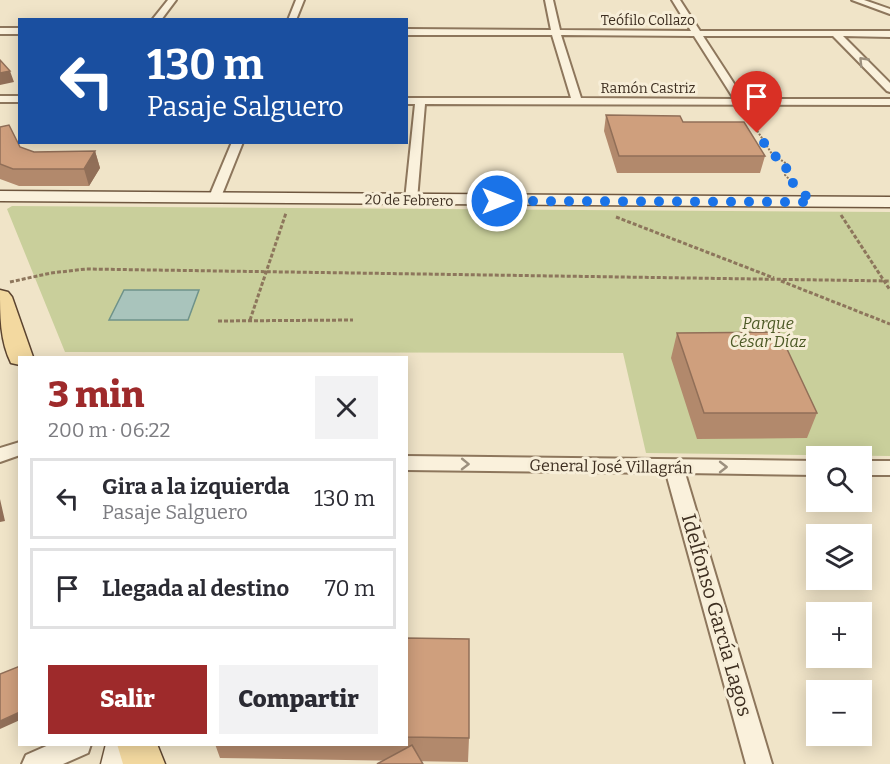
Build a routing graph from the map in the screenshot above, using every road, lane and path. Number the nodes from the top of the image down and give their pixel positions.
1 (172, 0) edge
2 (300, 0) edge
3 (549, 0) edge
4 (676, 0) edge
5 (856, 0) edge
6 (890, 12) edge
7 (158, 18) edge
8 (293, 18) edge
9 (0, 31) edge
10 (18, 31) edge
11 (408, 32) edge
12 (556, 33) junction
13 (697, 33) junction
14 (836, 34) junction
15 (890, 34) edge
16 (890, 89) edge
17 (0, 99) edge
18 (18, 99) edge
19 (408, 100) edge
20 (420, 101) junction
21 (577, 101) junction
22 (741, 102) junction
23 (890, 102) edge
24 (237, 144) edge
25 (0, 196) edge
26 (215, 197) junction
27 (291, 198) junction
28 (411, 200) junction
29 (576, 201) junction
30 (812, 202) junction
31 (832, 202) junction
32 (890, 202) edge
33 (267, 272) junction
34 (777, 280) junction
35 (890, 280) edge
36 (884, 281) junction
37 (0, 284) edge
38 (890, 290) edge
39 (0, 297) edge
40 (250, 320) junction
41 (353, 320) dead end
42 (218, 321) dead end
43 (890, 324) edge
44 (20, 356) edge
45 (18, 449) edge
46 (0, 455) edge
47 (408, 464) edge
48 (674, 466) junction
49 (806, 468) edge
50 (872, 468) edge
51 (890, 468) edge
52 (75, 746) edge
53 (124, 746) edge
54 (138, 746) edge
55 (35, 764) edge
56 (119, 764) edge
57 (144, 764) edge
58 (759, 764) edge

1 - 7 street
2 - 8 street
3 - 12 street
4 - 13 street
5 - 6 street
9 - 10 street
11 - 12 street, Teófilo Collazo
12 - 13 street, Teófilo Collazo
12 - 21 street
13 - 14 street, Teófilo Collazo
13 - 22 street
14 - 15 street, Teófilo Collazo
16 -> 14 street
17 - 18 street
19 - 20 street, Ramón Castriz
20 - 21 street, Ramón Castriz
20 - 28 street
21 - 22 street, Ramón Castriz
22 - 23 street, Ramón Castriz
22 - 30 path
24 - 26 street
25 - 26 main road, 20 de Febrero
26 - 27 main road, 20 de Febrero
27 - 28 main road, 20 de Febrero
27 - 33 path
28 - 29 main road, 20 de Febrero
29 - 30 main road, 20 de Febrero
29 - 34 path
30 - 31 main road, 20 de Febrero
31 - 32 main road, 20 de Febrero
31 - 36 path
33 - 34 path
33 - 37 path
33 - 40 path
34 - 36 path
34 - 43 path
35 - 36 path
36 - 38 path
39 - 44 main road
40 - 41 path
40 - 42 path
45 - 46 street
47 -> 48 street, General José Villagrán
48 -> 49 street, General José Villagrán
48 - 58 street, Idelfonso García Lagos
50 - 51 street
52 - 55 street
53 - 56 main road
54 - 57 main road

